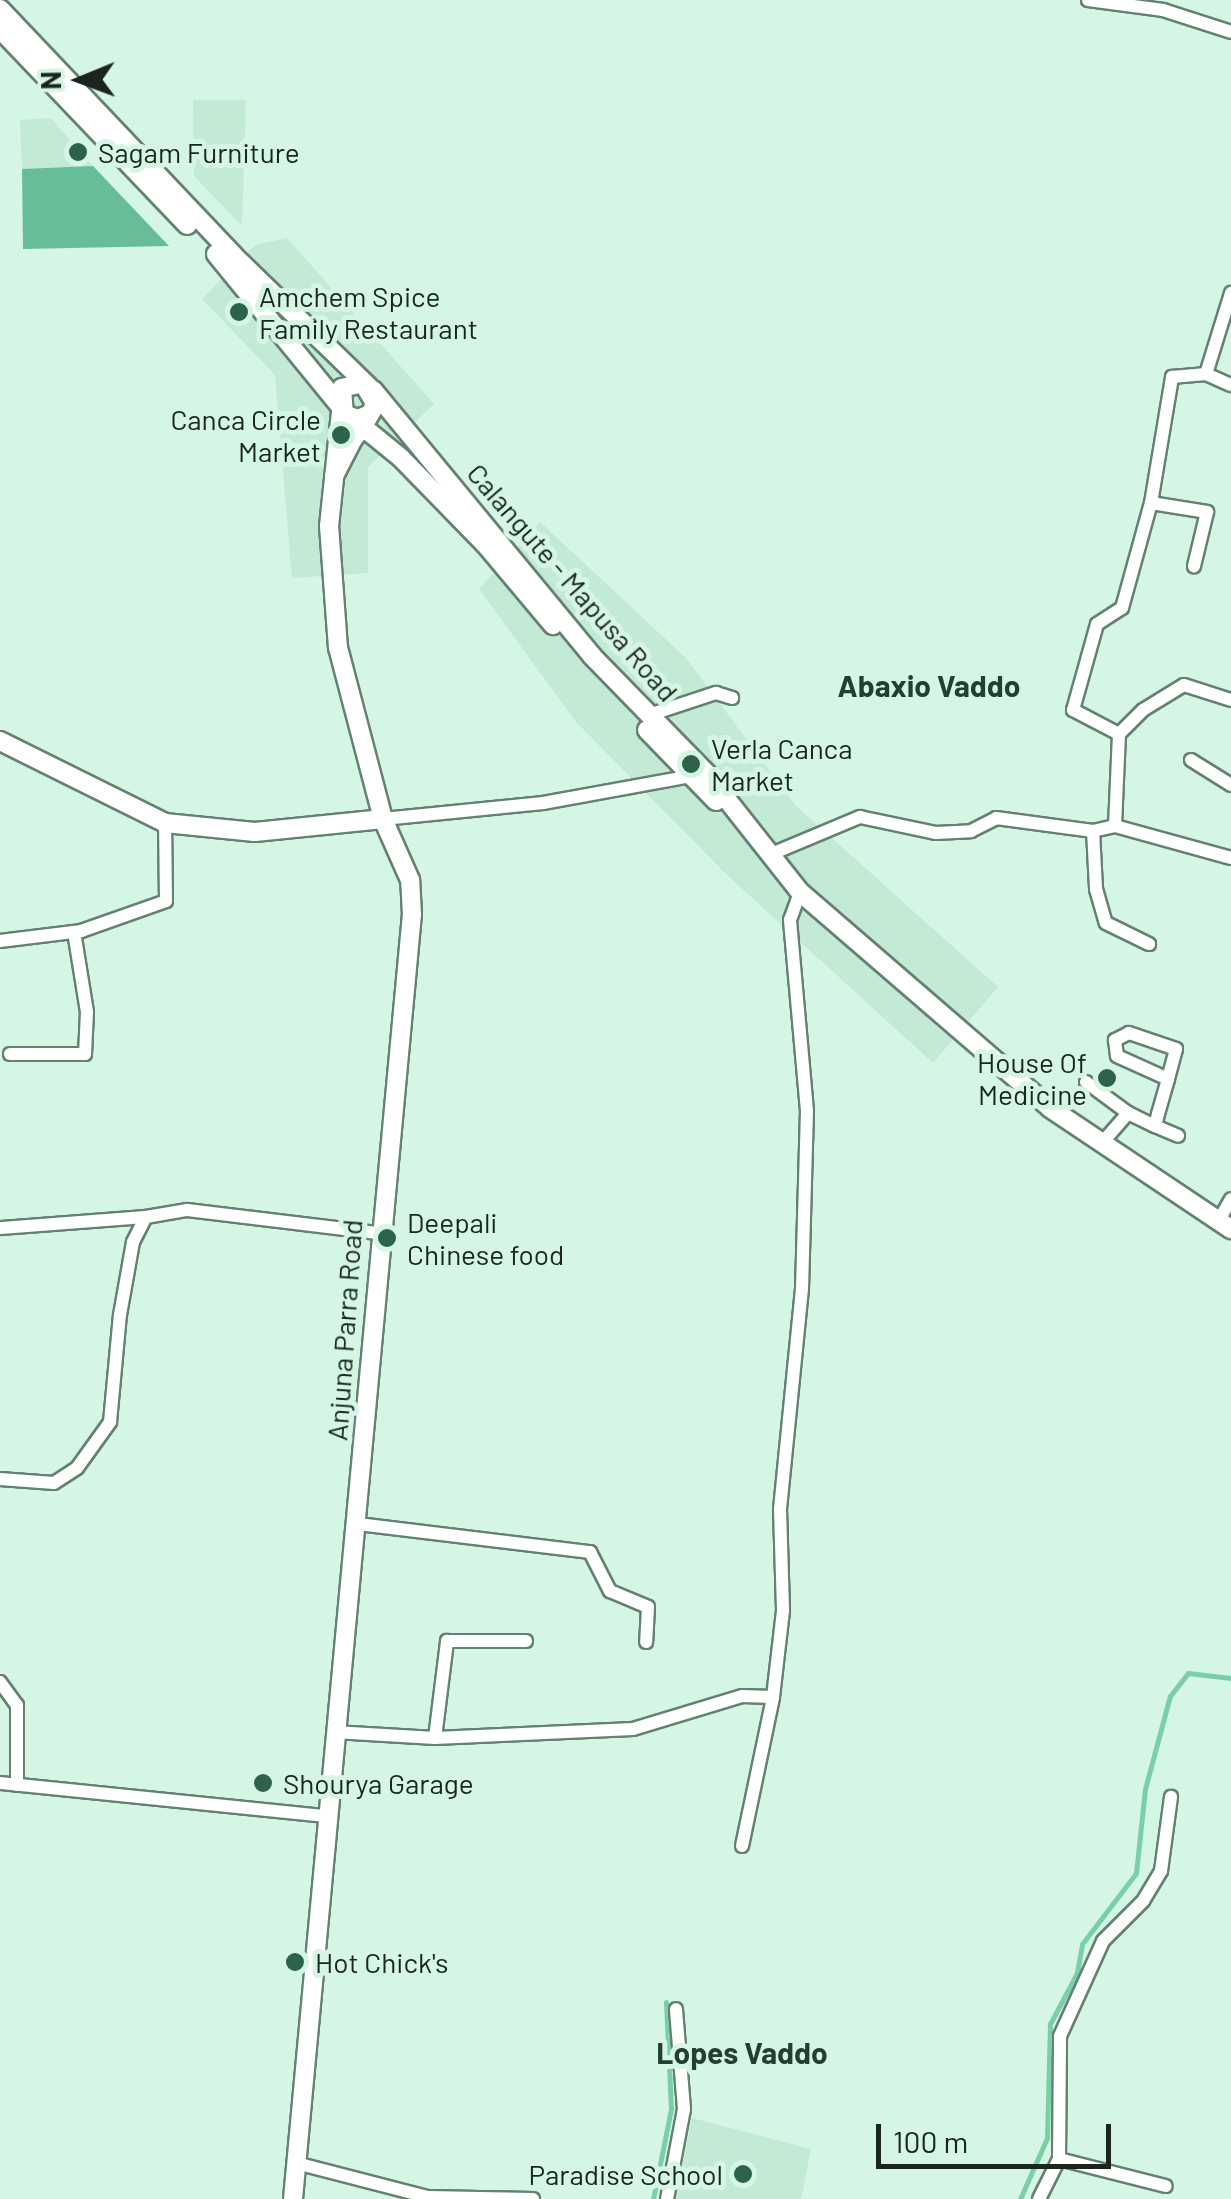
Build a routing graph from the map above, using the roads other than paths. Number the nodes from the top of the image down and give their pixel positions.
1 (1088, 0) edge
2 (0, 9) edge
3 (0, 29) edge
4 (1231, 32) edge
5 (1231, 293) edge
6 (1206, 374) junction
7 (1231, 385) edge
8 (370, 388) junction
9 (353, 415) junction
10 (334, 476) junction
11 (1151, 503) junction
12 (1194, 566) dead end
13 (732, 698) dead end
14 (1231, 700) edge
15 (649, 715) junction
16 (1119, 734) junction
17 (0, 742) edge
18 (1190, 760) dead end
19 (698, 774) junction
20 (1231, 785) edge
21 (383, 820) junction
22 (165, 823) junction
23 (1115, 826) junction
24 (1093, 831) junction
25 (770, 856) junction
26 (1231, 858) edge
27 (800, 892) junction
28 (74, 932) junction
29 (0, 940) edge
30 (1149, 944) dead end
31 (10, 1054) dead end
32 (1168, 1078) junction
33 (1086, 1082) dead end
34 (1128, 1112) junction
35 (1155, 1126) junction
36 (1178, 1136) dead end
37 (1102, 1143) junction
38 (1231, 1199) edge
39 (146, 1217) junction
40 (1225, 1225) edge
41 (0, 1228) edge
42 (378, 1233) junction
43 (0, 1479) edge
44 (358, 1524) junction
45 (526, 1642) dead end
46 (646, 1642) dead end
47 (0, 1682) edge
48 (773, 1698) junction
49 (334, 1732) junction
50 (434, 1738) junction
51 (0, 1783) edge
52 (17, 1785) junction
53 (1171, 1797) dead end
54 (326, 1816) junction
55 (742, 1846) dead end
56 (676, 2009) dead end
57 (1059, 2159) junction
58 (296, 2164) junction
59 (1166, 2186) dead end
60 (292, 2199) edge
61 (532, 2199) edge
62 (668, 2199) edge
63 (1038, 2199) edge

1 - 4 street
2 - 8 main road, Calangute - Mapusa Road
3 - 9 main road, Calangute - Mapusa Road
5 - 6 street
6 - 7 street
6 - 11 street
8 - 9 main road, Anjuna Parra Road
8 - 9 main road
8 - 15 main road, Calangute - Mapusa Road
9 - 10 main road, Anjuna Parra Road
9 - 10 main road
9 - 19 main road, Calangute - Mapusa Road
10 - 21 main road, Anjuna Parra Road
11 - 12 street
11 - 16 street
13 - 15 street
14 - 16 street
15 - 19 main road, Calangute - Mapusa Road
16 - 23 street
17 - 22 main road
18 - 20 street
19 - 21 street
19 - 25 main road, Calangute - Mapusa Road
21 - 22 main road
21 - 42 main road, Anjuna Parra Road
22 - 28 street
23 - 24 street
23 - 26 street
24 - 25 street
24 - 30 street
25 - 27 main road, Calangute - Mapusa Road
27 - 37 main road, Calangute - Mapusa Road
27 - 48 street
28 - 29 street
28 - 31 street
32 - 32 street
32 - 35 street
33 - 34 street
34 - 35 street
34 - 37 street
35 - 36 street
37 - 40 main road, Calangute - Mapusa Road
38 - 40 street
39 - 41 street
39 - 42 street
39 - 43 street
42 - 44 main road, Anjuna Parra Road
44 - 46 street
44 - 49 main road, Anjuna Parra Road
45 - 50 street
47 - 52 street
48 - 50 street
48 - 55 street
49 - 50 street
49 - 54 main road, Anjuna Parra Road
51 - 52 street
52 - 54 street
53 - 57 street
54 - 58 main road, Anjuna Parra Road
56 - 62 street
57 - 59 street
57 - 63 street
58 - 60 main road, Anjuna Parra Road
58 - 61 street

